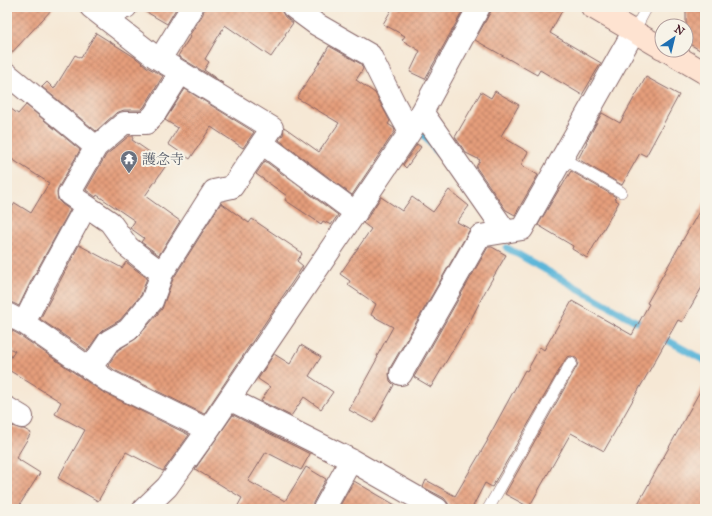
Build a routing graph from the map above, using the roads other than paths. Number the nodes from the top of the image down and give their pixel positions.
1 (126, 7) edge
2 (192, 7) edge
3 (293, 7) edge
4 (479, 7) edge
5 (592, 7) edge
6 (648, 7) edge
7 (96, 11) edge
8 (634, 31) junction
9 (654, 43) edge
10 (680, 58) edge
11 (160, 59) junction
12 (180, 72) junction
13 (705, 73) edge
14 (7, 74) edge
15 (417, 121) junction
16 (262, 143) junction
17 (96, 148) junction
18 (562, 158) junction
19 (621, 192) dead end
20 (86, 206) junction
21 (356, 213) junction
22 (506, 232) junction
23 (162, 273) junction
24 (16, 318) edge
25 (571, 363) dead end
26 (90, 369) junction
27 (401, 374) dead end
28 (229, 399) junction
29 (208, 430) junction
30 (350, 460) junction
31 (144, 509) edge
32 (324, 509) edge
33 (437, 509) edge
34 (488, 509) edge

1 - 7 street
2 - 11 street
3 - 15 street
4 - 15 street
5 - 8 street
6 - 8 lane
7 - 11 street
8 - 9 street
8 - 18 street
10 - 13 street
11 - 12 street
12 - 16 street
12 - 17 street
14 - 17 street
15 - 21 street
15 - 22 street
16 - 21 street
16 - 23 street
17 - 20 street
18 - 19 lane
18 - 22 street
20 - 23 street
20 - 24 street
21 - 28 street
22 - 27 street
23 - 26 street
24 - 26 street
25 - 34 lane
26 - 29 street
28 - 29 street
28 - 30 street
29 - 31 street
30 - 32 street
30 - 33 street

